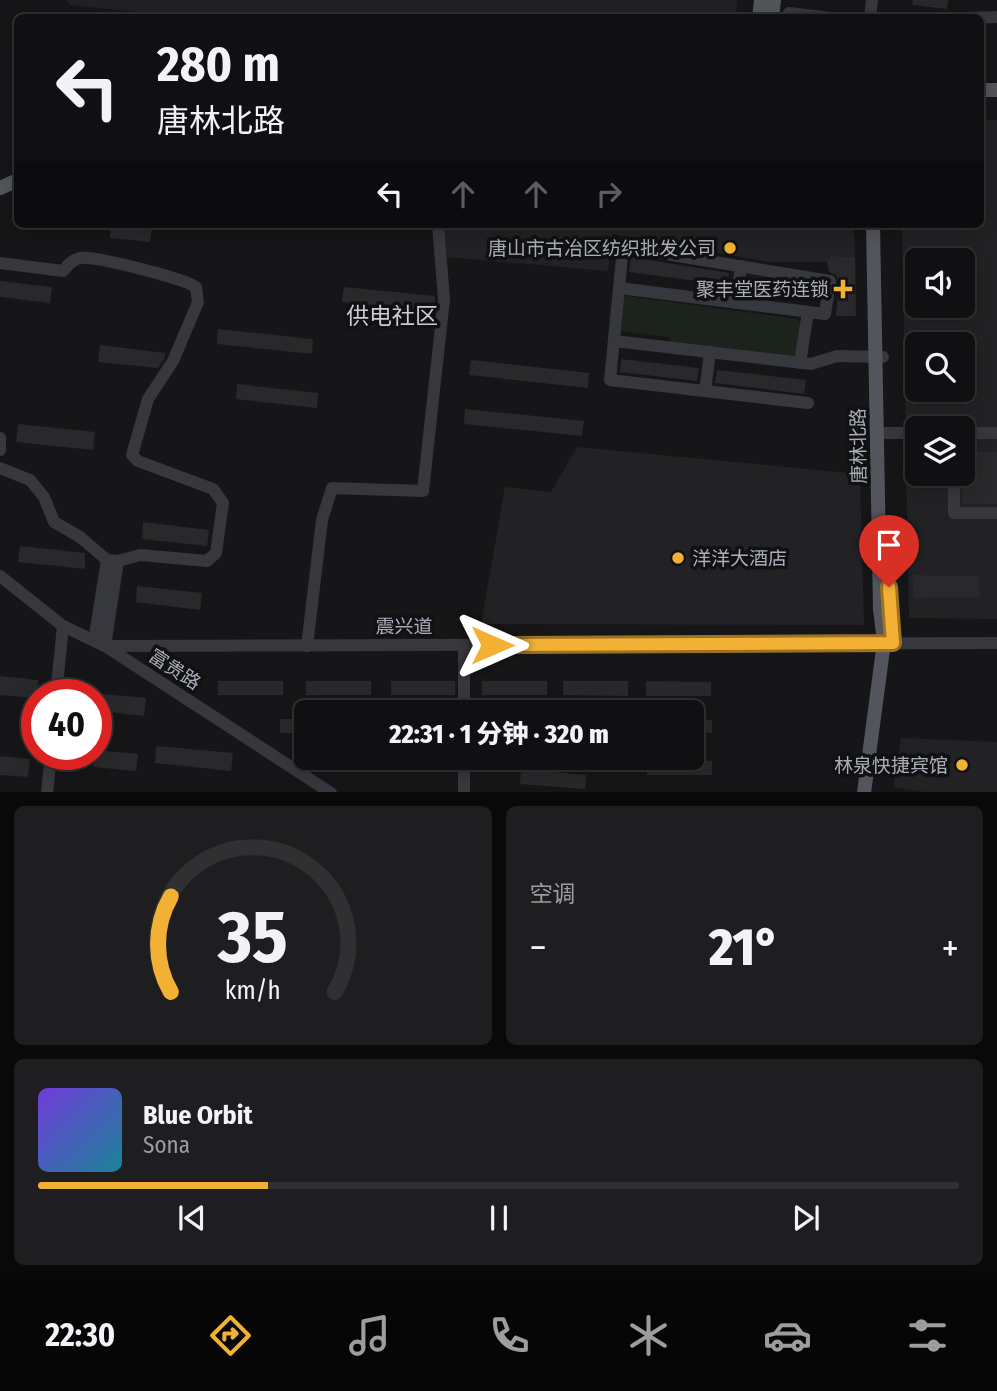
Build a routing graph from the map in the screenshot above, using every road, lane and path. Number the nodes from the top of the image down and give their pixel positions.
1 (789, 10) edge
2 (810, 14) edge
3 (439, 228) edge
4 (873, 228) edge
5 (880, 228) edge
6 (0, 263) edge
7 (741, 266) junction
8 (619, 288) junction
9 (736, 303) junction
10 (808, 312) junction
11 (614, 341) junction
12 (709, 352) junction
13 (879, 357) junction
14 (800, 363) junction
15 (705, 391) junction
16 (808, 403) dead end
17 (886, 433) junction
18 (905, 433) edge
19 (975, 433) edge
20 (997, 433) edge
21 (0, 438) edge
22 (0, 450) edge
23 (0, 468) edge
24 (954, 486) edge
25 (997, 513) edge
26 (112, 561) junction
27 (0, 576) edge
28 (63, 626) junction
29 (888, 643) junction
30 (997, 643) edge
31 (100, 644) junction
32 (464, 645) junction
33 (307, 646) junction
34 (58, 679) edge
35 (464, 700) edge
36 (49, 770) edge
37 (464, 770) edge
38 (47, 792) edge
39 (329, 792) edge
40 (464, 792) edge
41 (864, 792) edge
42 (873, 792) edge

1 - 2 street
3 - 33 street
4 - 13 main road, 唐林北路
5 - 13 main road, 唐林北路
6 - 26 street
7 - 8 street
7 - 9 street
7 - 10 street
8 - 9 street
8 - 11 street
9 - 10 street
10 - 14 street
11 - 12 street
11 - 15 street
12 - 14 street
12 - 15 street
13 - 14 street
13 - 17 main road, 唐林北路
13 - 29 main road, 唐林北路
15 - 16 street
17 - 18 street
17 - 29 main road, 唐林北路
19 - 20 street
21 - 22 street
23 - 26 street
24 - 25 street
26 - 31 street
27 - 28 street, 富贵路
28 - 31 street, 富贵路
28 - 34 street
29 - 30 street, 震兴道
29 - 32 street, 震兴道
29 - 41 main road, 唐林北路
29 - 42 main road, 唐林北路
31 - 33 street, 震兴道
31 - 39 street, 富贵路
32 - 33 street, 震兴道
32 - 35 street
36 - 38 street
37 - 40 street

